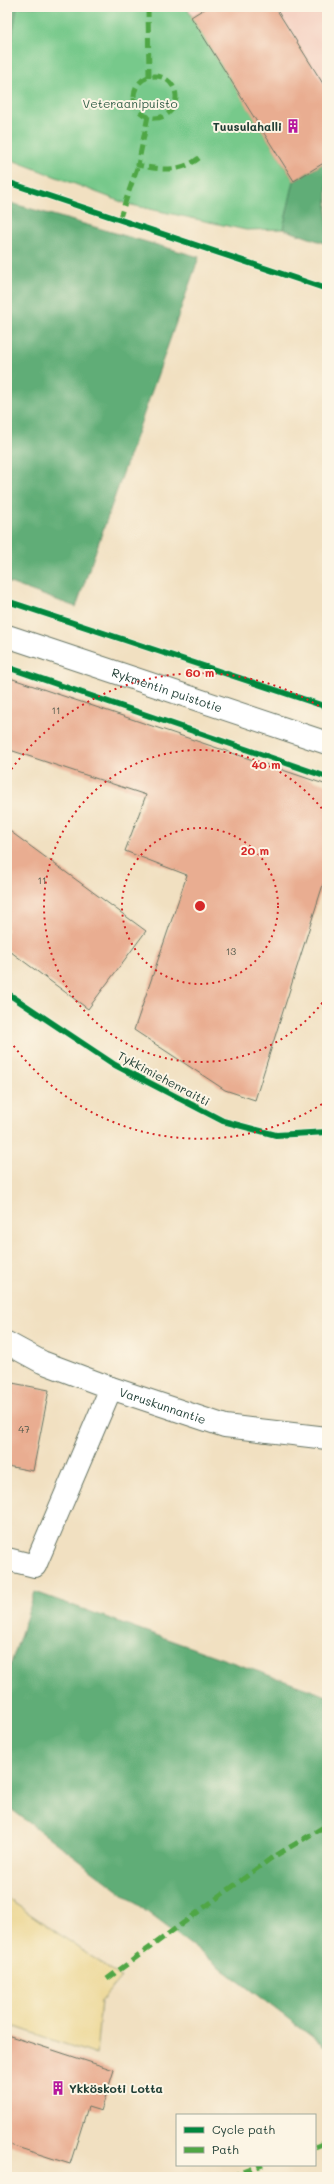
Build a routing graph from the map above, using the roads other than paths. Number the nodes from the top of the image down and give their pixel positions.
1 (7, 636) edge
2 (327, 743) edge
3 (7, 1343) edge
4 (111, 1388) junction
5 (327, 1438) edge
6 (7, 1559) edge

1 - 2 street, Rykmentin puistotie
3 - 4 street, Varuskunnantie
4 - 5 street, Varuskunnantie
4 - 6 street

